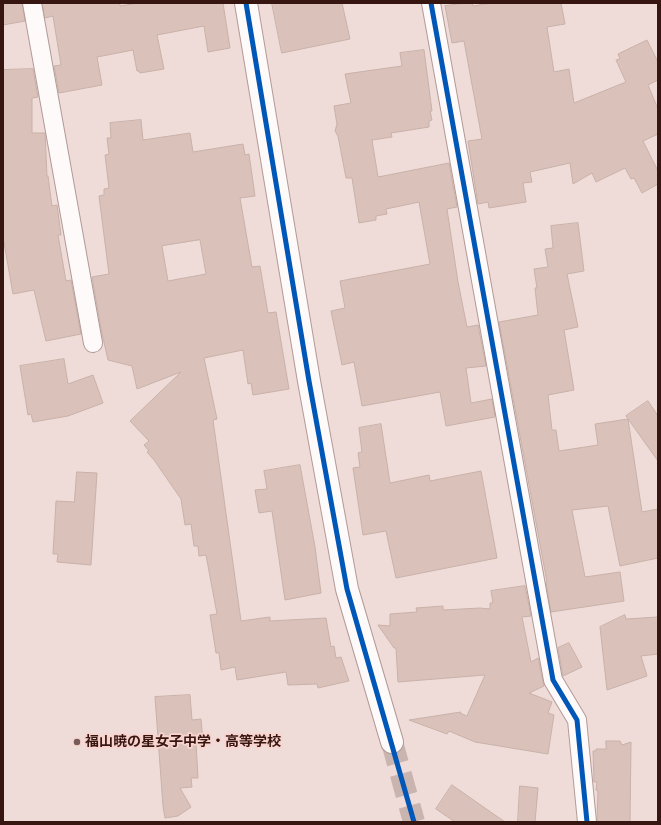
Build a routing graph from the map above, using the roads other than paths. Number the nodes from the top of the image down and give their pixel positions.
1 (32, 3) edge
2 (246, 3) edge
3 (431, 3) edge
4 (93, 343) dead end
5 (392, 742) tunnel mouth
6 (587, 822) edge

1 - 4 street
2 - 5 street
3 - 6 street

